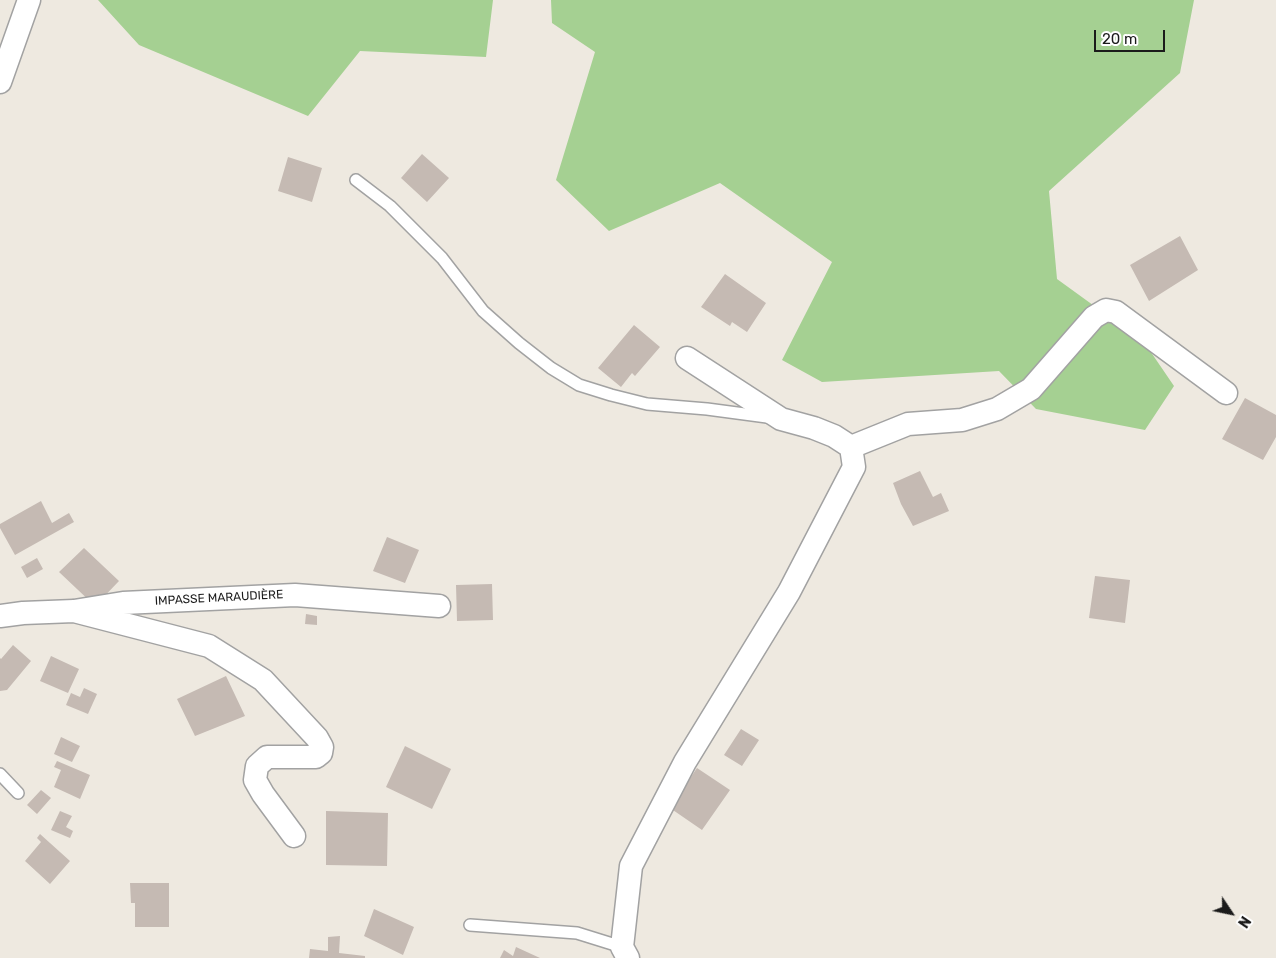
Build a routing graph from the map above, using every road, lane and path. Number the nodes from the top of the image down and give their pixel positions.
1 (29, 0) edge
2 (0, 82) edge
3 (356, 180) dead end
4 (687, 358) dead end
5 (1226, 393) dead end
6 (782, 419) junction
7 (850, 447) junction
8 (439, 606) dead end
9 (74, 612) junction
10 (0, 616) edge
11 (0, 774) edge
12 (18, 793) dead end
13 (294, 836) dead end
14 (470, 925) dead end
15 (625, 952) edge

1 - 2 street
3 - 6 lane
4 - 6 street
5 - 7 street
6 - 7 street
7 - 15 street
8 - 9 street, IMPASSE MARAUDIÈRE
9 - 10 street, IMPASSE MARAUDIÈRE
9 - 13 street
11 - 12 lane
14 - 15 lane

